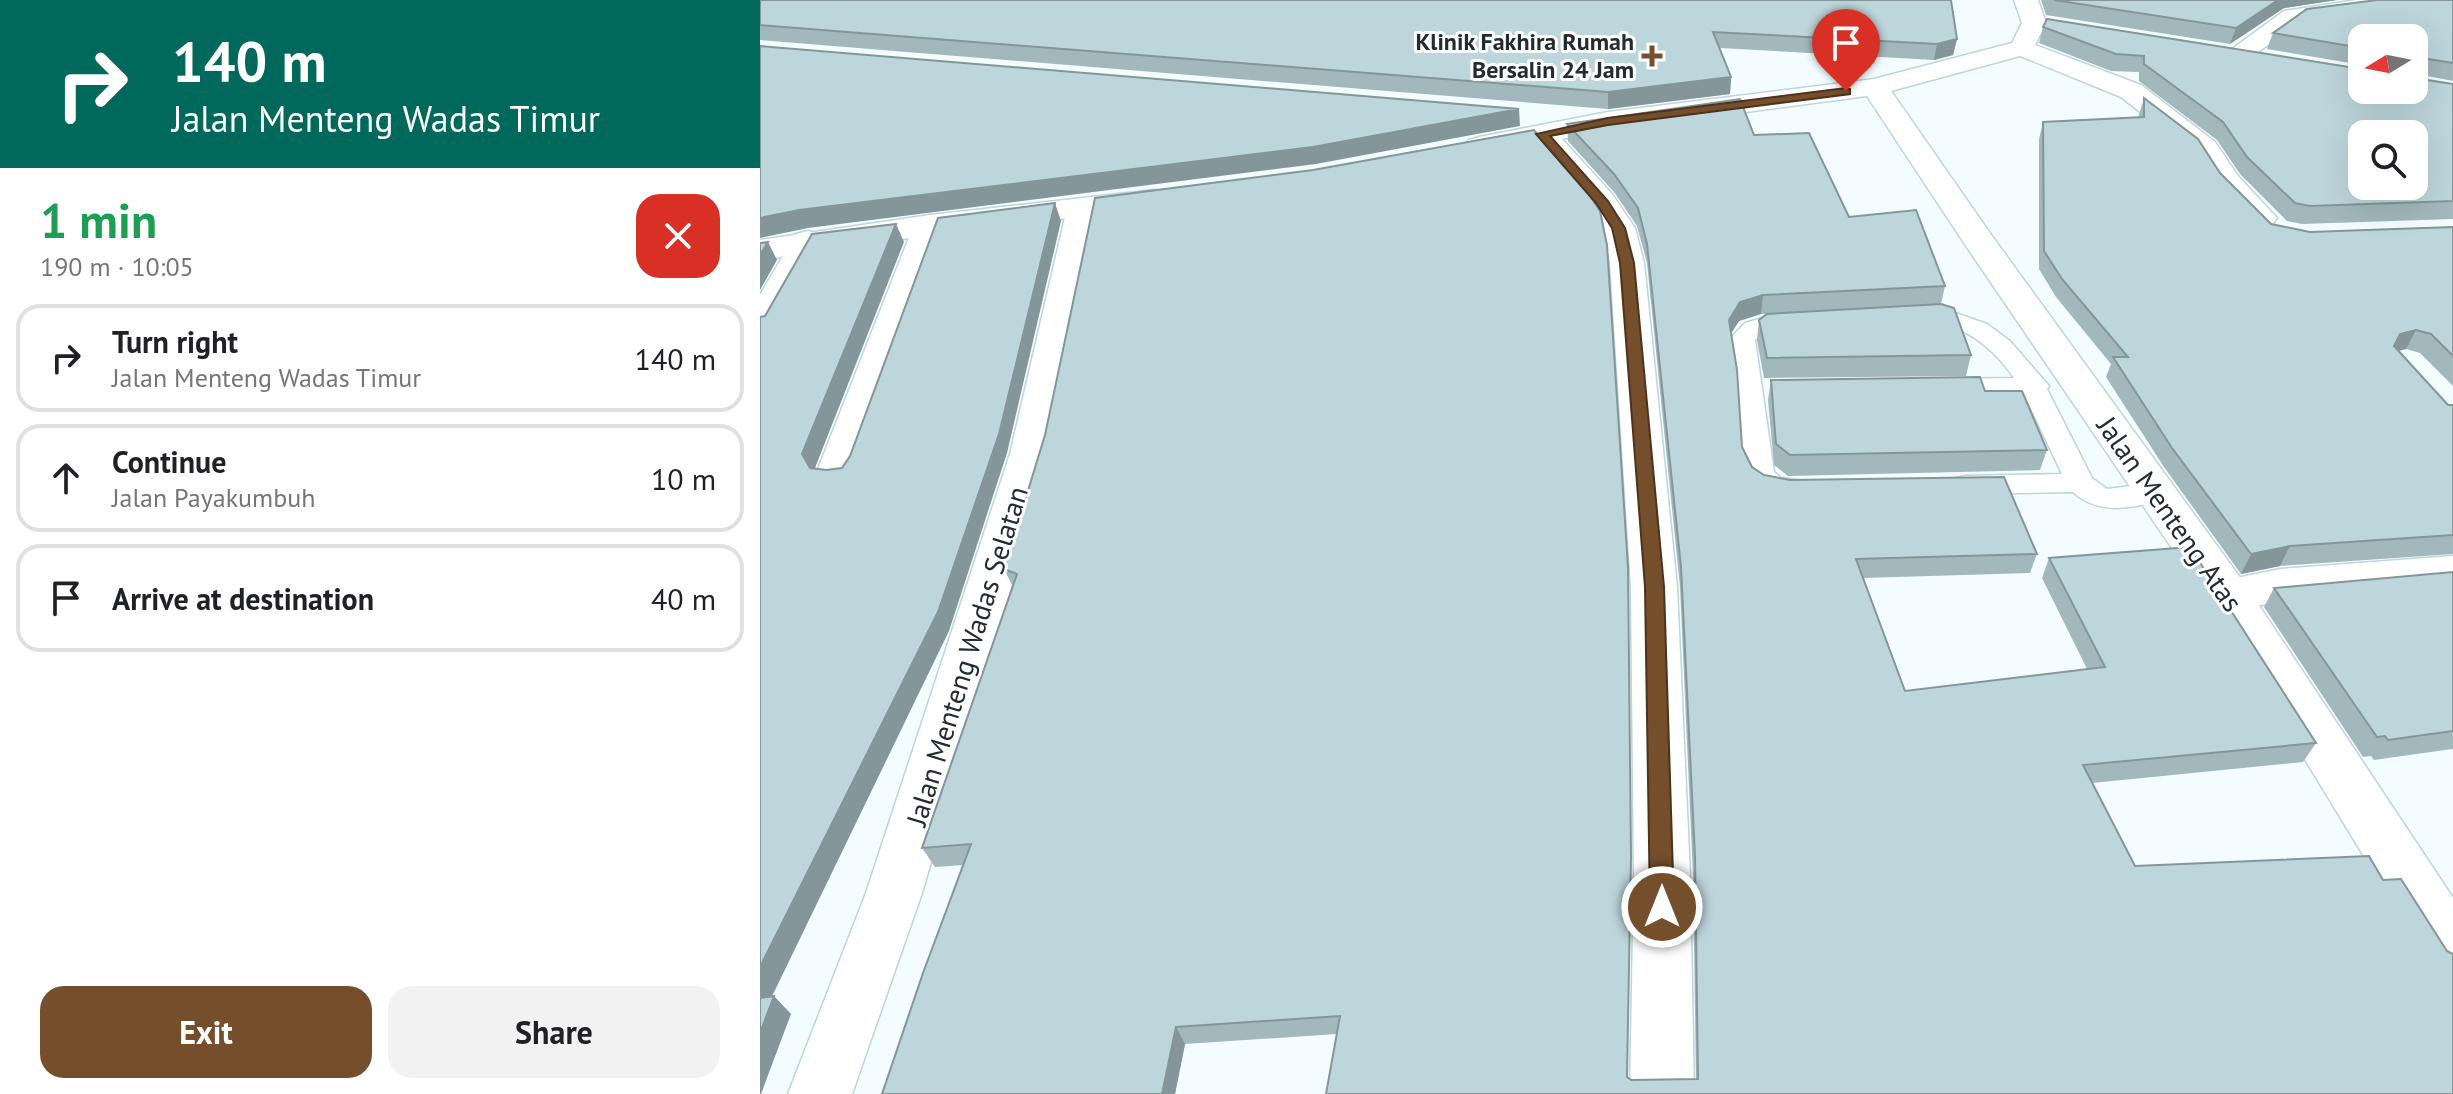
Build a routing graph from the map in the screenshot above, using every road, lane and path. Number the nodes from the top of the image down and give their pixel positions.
1 (2411, 0) edge
2 (2363, 3) edge
3 (2263, 8) edge
4 (2293, 16) junction
5 (2036, 25) edge
6 (2208, 49) edge
7 (2238, 54) junction
8 (2269, 59) edge
9 (1875, 87) junction
10 (1530, 124) junction
11 (1452, 151) edge
12 (1176, 196) edge
13 (1083, 209) junction
14 (930, 225) junction
15 (2288, 234) edge
16 (808, 241) junction
17 (760, 250) edge
18 (1894, 317) edge
19 (1820, 321) edge
20 (760, 325) edge
21 (2036, 386) junction
22 (1925, 387) edge
23 (837, 474) edge
24 (2080, 483) junction
25 (1941, 485) edge
26 (1818, 487) edge
27 (2156, 492) junction
28 (2453, 572) edge
29 (2228, 595) junction
30 (2453, 949) edge
31 (820, 1094) edge
32 (1662, 1094) edge

1 - 2 street
2 - 4 street
3 - 4 street
4 - 7 street
5 - 9 street
5 - 15 street
6 - 7 street
7 - 8 street
9 - 10 street
9 - 27 street, Jalan Menteng Atas
10 - 11 street
10 - 32 street
12 - 13 street
13 - 14 street
13 - 31 street, Jalan Menteng Wadas Selatan
14 - 16 street
14 - 23 street
16 - 17 street
16 - 20 street
18 - 21 lane
19 - 26 lane
21 - 22 lane
21 - 24 lane
24 - 25 lane
24 - 27 lane
27 - 29 street, Jalan Menteng Atas
28 - 29 street
29 - 30 street, Jalan Menteng Atas

